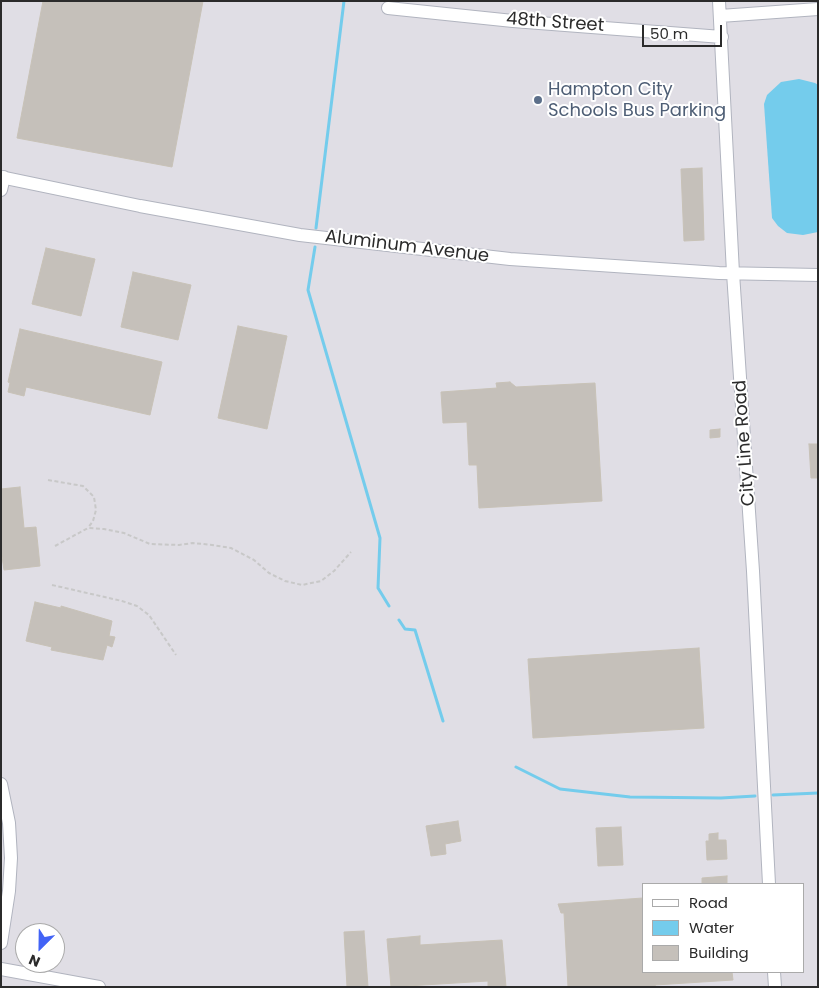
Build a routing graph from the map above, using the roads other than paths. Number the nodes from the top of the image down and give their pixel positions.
1 (719, 1) edge
2 (388, 8) dead end
3 (818, 10) edge
4 (720, 16) junction
5 (722, 37) junction
6 (2, 181) edge
7 (733, 274) junction
8 (818, 275) edge
9 (1, 784) edge
10 (769, 883) edge
11 (1, 943) edge
12 (1, 969) edge
13 (774, 973) edge
14 (99, 987) edge
15 (775, 987) edge

1 - 4 street, City Line Road
2 - 5 street, 48th Street
3 - 4 street
4 - 5 street, City Line Road
5 - 7 street, City Line Road
6 - 7 street, Aluminum Avenue
7 - 8 street, Aluminum Avenue
7 - 10 street, City Line Road
9 - 11 street
12 - 14 street
13 - 15 street

